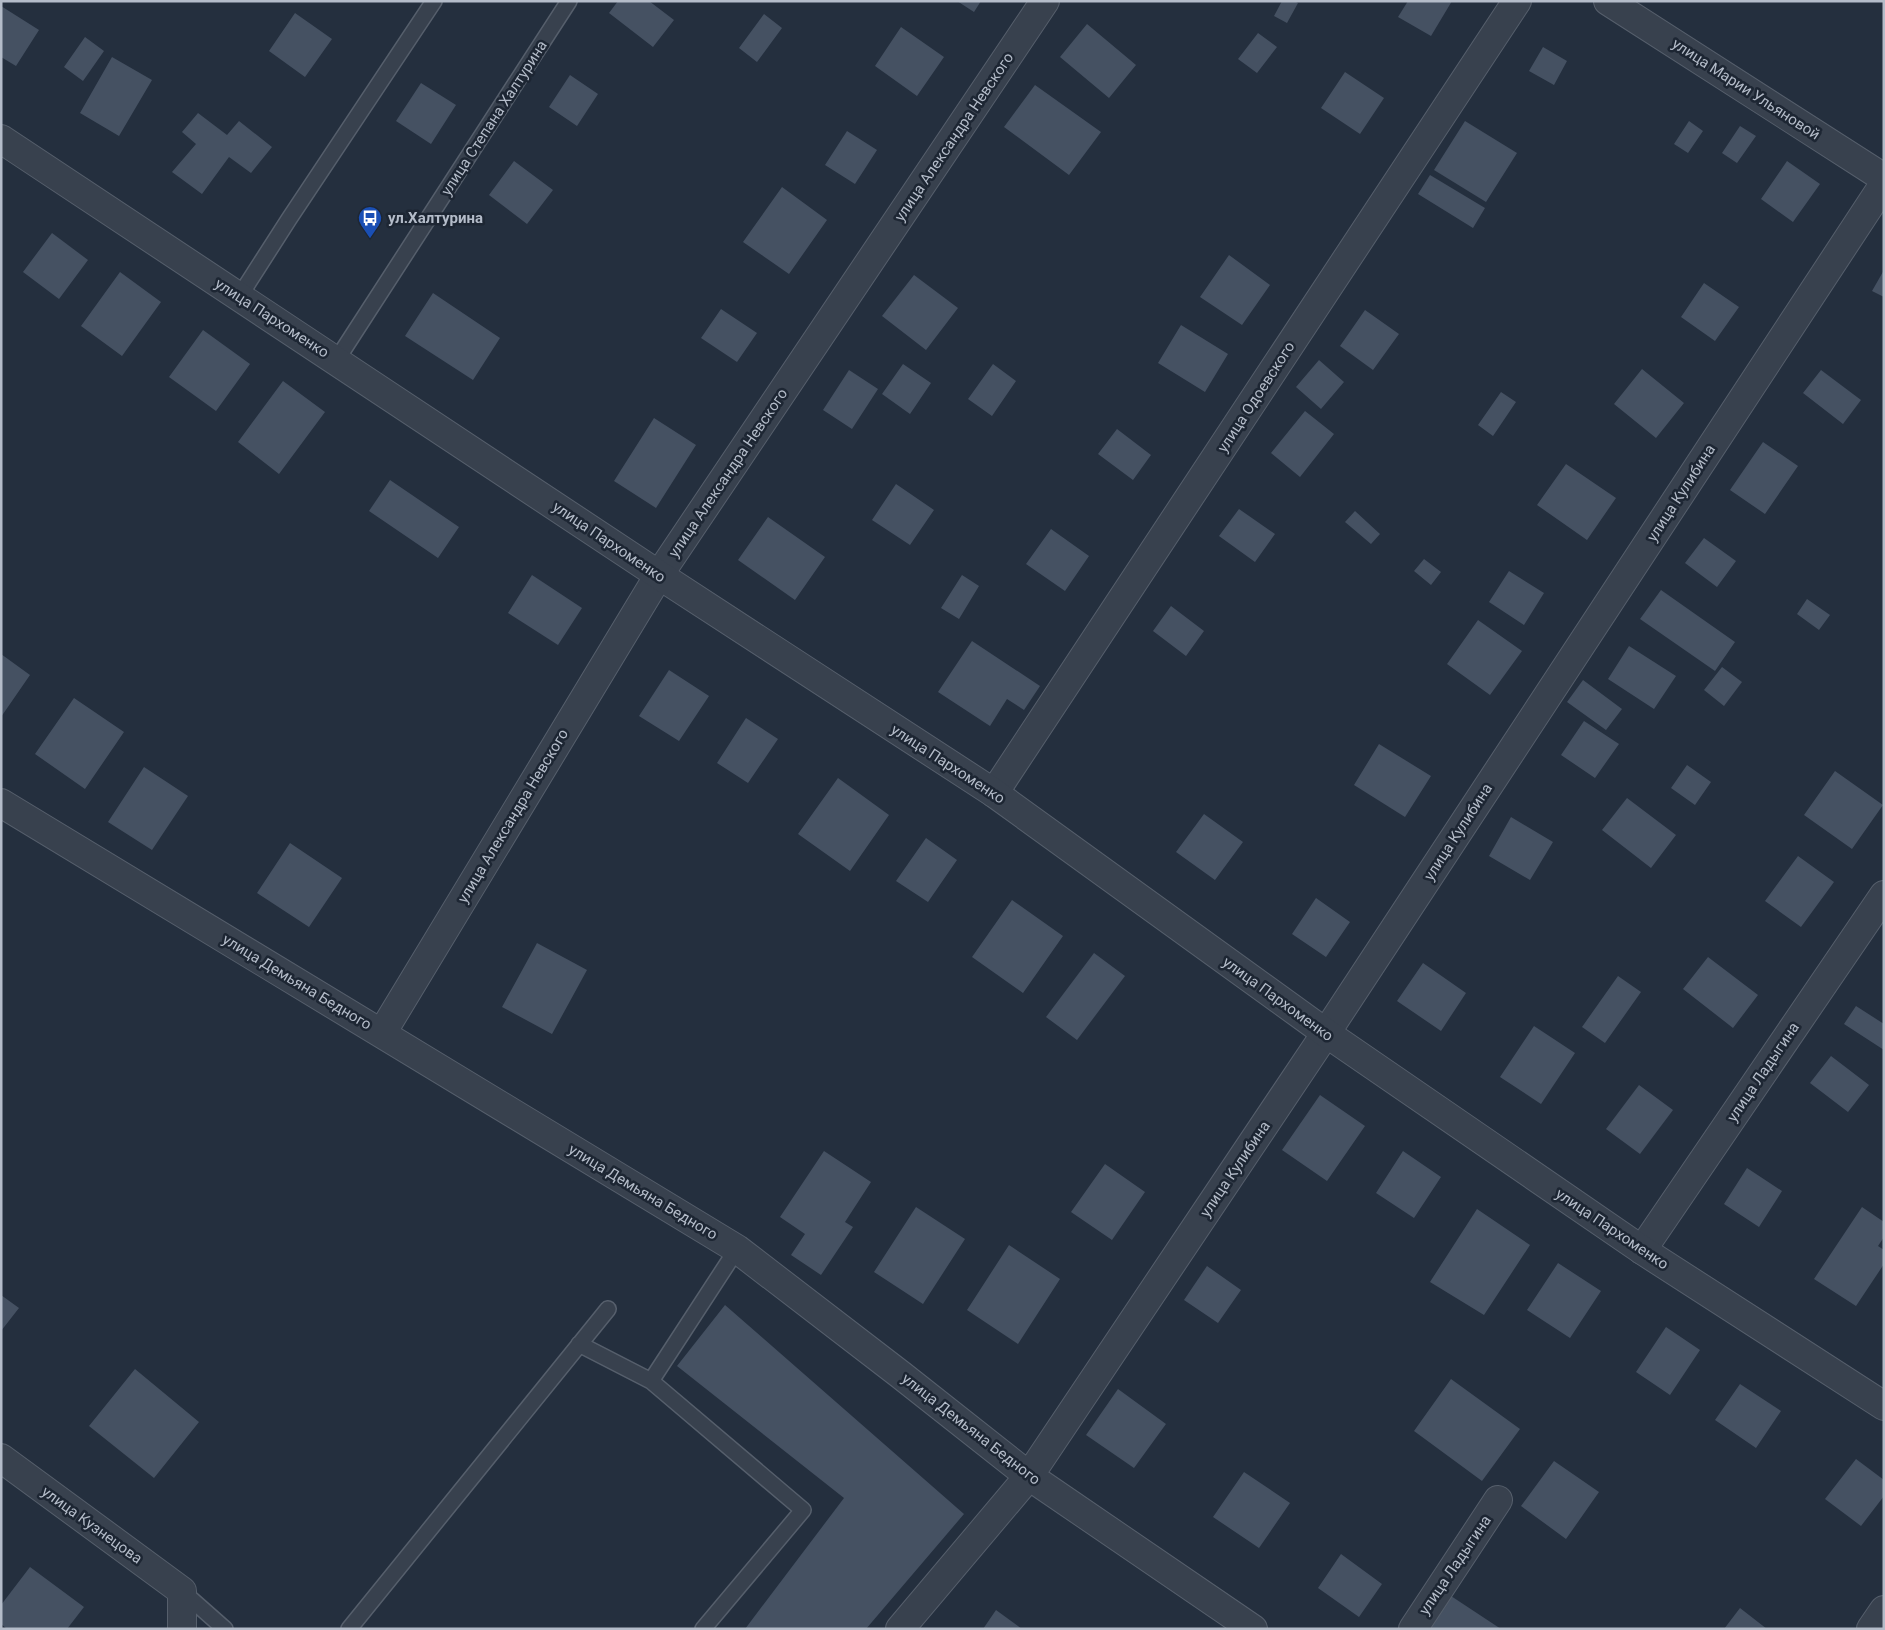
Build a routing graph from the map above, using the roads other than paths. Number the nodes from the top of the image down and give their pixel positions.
1 (434, 1) edge
2 (569, 1) edge
3 (1046, 1) edge
4 (1517, 1) edge
5 (1608, 1) edge
6 (1, 139) edge
7 (1884, 178) edge
8 (1884, 184) edge
9 (239, 297) junction
10 (336, 361) junction
11 (658, 575) junction
12 (994, 793) junction
13 (1, 803) edge
14 (1884, 895) edge
15 (382, 1033) junction
16 (1326, 1033) junction
17 (738, 1249) junction
18 (1642, 1250) junction
19 (608, 1309) dead end
20 (579, 1344) junction
21 (651, 1381) junction
22 (1884, 1406) edge
23 (1, 1458) edge
24 (1029, 1476) junction
25 (1498, 1500) dead end
26 (182, 1591) junction
27 (1884, 1610) edge
28 (182, 1629) edge
29 (225, 1629) edge
30 (349, 1629) edge
31 (703, 1629) edge
32 (900, 1629) edge
33 (1253, 1629) edge
34 (1412, 1629) edge
35 (1871, 1629) edge

1 - 9 lane
2 - 10 lane, улица Степана Халтурина
3 - 11 street, улица Александра Невского
4 - 12 street, улица Одоевского
5 - 7 street, улица Марии Ульяновой
6 - 9 street, улица Пархоменко
8 - 16 street, улица Кулибина
9 - 10 street, улица Пархоменко
10 - 11 street, улица Пархоменко
11 - 12 street, улица Пархоменко
11 - 15 street, улица Александра Невского
12 - 16 street, улица Пархоменко
13 - 15 street, улица Демьяна Бедного
14 - 18 street, улица Ладыгина
15 - 17 street, улица Демьяна Бедного
16 - 18 street, улица Пархоменко
16 - 24 street, улица Кулибина
17 - 21 lane
17 - 24 street, улица Демьяна Бедного
18 - 22 street, улица Пархоменко
19 - 20 lane
20 - 21 lane
20 - 30 lane
21 - 31 lane
23 - 26 street, улица Кузнецова
24 - 32 street, улица Кулибина
24 - 33 street, улица Демьяна Бедного
25 - 34 street, улица Ладыгина
26 - 28 street
26 - 29 lane
27 - 35 street

